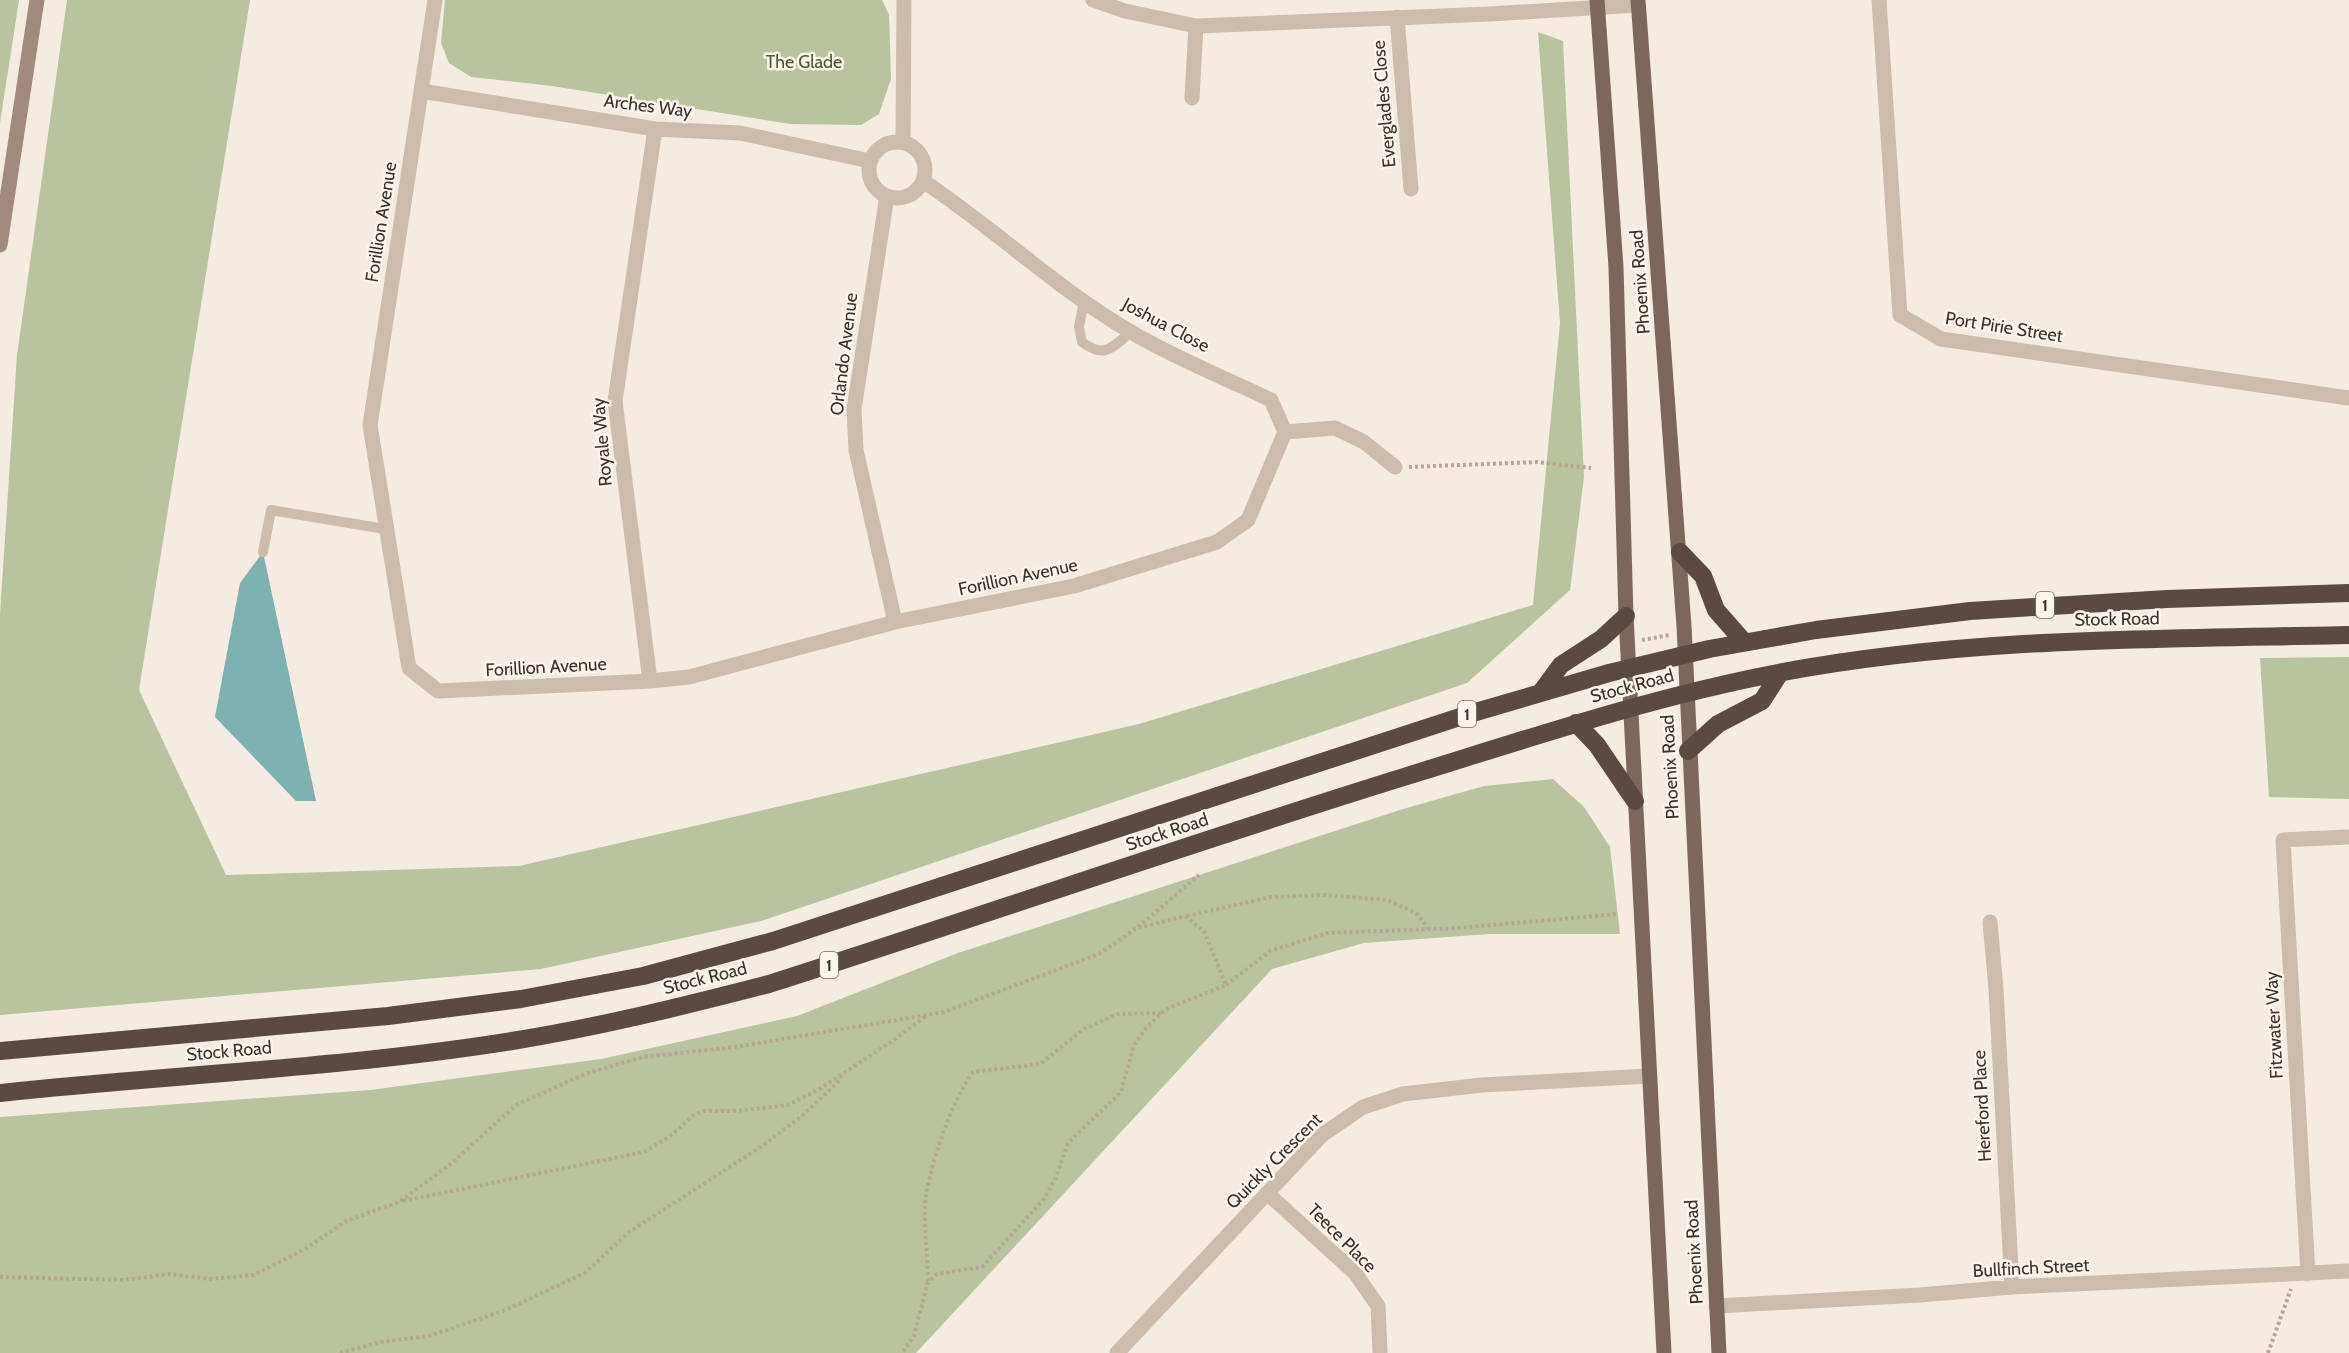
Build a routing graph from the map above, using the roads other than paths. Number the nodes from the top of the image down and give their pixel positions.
1 (37, 0) edge
2 (435, 0) edge
3 (904, 0) edge
4 (1092, 0) edge
5 (1879, 0) edge
6 (1638, 3) edge
7 (1597, 4) edge
8 (1489, 7) edge
9 (1397, 17) junction
10 (1196, 26) junction
11 (421, 91) junction
12 (1192, 98) dead end
13 (655, 129) junction
14 (903, 142) junction
15 (870, 161) junction
16 (923, 181) junction
17 (1411, 189) dead end
18 (887, 196) junction
19 (0, 245) edge
20 (1084, 301) junction
21 (1131, 332) junction
22 (2349, 398) edge
23 (1285, 432) junction
24 (1395, 467) road end
25 (385, 529) junction
26 (262, 552) dead end
27 (1680, 552) junction
28 (2349, 593) edge
29 (1626, 616) junction
30 (895, 622) junction
31 (2349, 634) edge
32 (1744, 642) junction
33 (1685, 654) junction
34 (1629, 668) junction
35 (1780, 673) junction
36 (650, 681) junction
37 (1541, 692) junction
38 (1686, 693) junction
39 (1631, 707) junction
40 (1576, 723) junction
41 (1688, 751) junction
42 (1635, 801) junction
43 (2349, 837) edge
44 (1990, 922) dead end
45 (0, 1051) edge
46 (1649, 1076) junction
47 (0, 1093) edge
48 (1267, 1192) junction
49 (2349, 1271) edge
50 (2301, 1274) junction
51 (2012, 1287) junction
52 (1716, 1306) junction
53 (1117, 1353) edge
54 (1380, 1353) edge
55 (1664, 1353) edge
56 (1719, 1353) edge

1 - 19 main road
2 - 11 street, Forillion Avenue
3 - 14 street
4 - 10 street
5 - 22 street, Port Pirie Street
6 - 7 street
6 - 27 main road, Phoenix Road
7 - 8 street
7 - 29 main road, Phoenix Road
8 - 9 street
9 - 10 street
9 - 17 street, Everglades Close
10 - 12 street
11 - 13 street, Arches Way
11 - 25 street, Forillion Avenue
13 - 15 street, Arches Way
13 - 36 street, Royale Way
14 - 15 street
14 - 16 street
15 - 18 street
16 - 18 street
16 - 20 street, Joshua Close
18 - 30 street, Orlando Avenue
20 - 21 street, Joshua Close
20 - 21 lane
21 - 23 street, Joshua Close
23 - 24 street
23 - 30 street, Forillion Avenue
25 - 26 lane
25 - 36 street, Forillion Avenue
27 - 32 highway
27 - 33 main road, Phoenix Road
28 - 32 highway, Stock Road / 1
29 - 34 main road, Phoenix Road
29 - 37 highway
30 - 36 street, Forillion Avenue
31 - 35 highway, Stock Road / 1
32 - 33 highway, Stock Road / 1
33 - 34 highway, Stock Road / 1
33 - 38 main road, Phoenix Road
34 - 37 highway, Stock Road / 1
34 - 39 main road, Phoenix Road
35 - 38 highway, Stock Road / 1
35 - 41 highway
37 - 45 highway, Stock Road / 1
38 - 39 highway, Stock Road / 1
38 - 41 main road, Phoenix Road
39 - 40 highway, Stock Road / 1
39 - 42 main road, Phoenix Road
40 - 42 highway
40 - 47 highway, Stock Road / 1
41 - 52 main road, Phoenix Road
42 - 46 main road, Phoenix Road
43 - 50 street, Fitzwater Way
44 - 51 street, Hereford Place
46 - 48 street, Quickly Crescent
46 - 55 main road, Phoenix Road
48 - 53 street, Quickly Crescent
48 - 54 street, Teece Place
49 - 50 street, Bullfinch Street
50 - 51 street, Bullfinch Street
51 - 52 street, Bullfinch Street
52 - 56 main road, Phoenix Road

